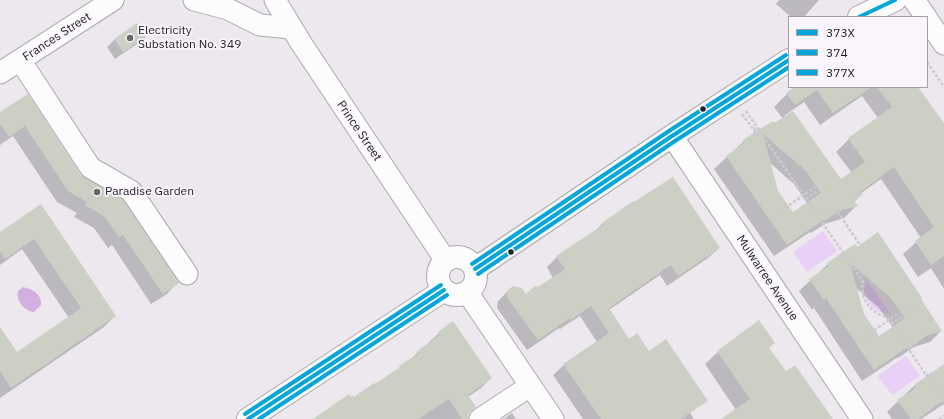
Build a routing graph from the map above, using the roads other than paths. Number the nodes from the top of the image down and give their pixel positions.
1 (113, 0) edge
2 (194, 0) edge
3 (275, 0) edge
4 (866, 0) edge
5 (895, 0) edge
6 (914, 0) edge
7 (850, 16) edge
8 (861, 16) edge
9 (925, 16) edge
10 (928, 21) edge
11 (292, 28) junction
12 (944, 44) edge
13 (20, 60) junction
14 (788, 61) edge
15 (0, 73) edge
16 (672, 136) junction
17 (446, 261) junction
18 (475, 269) junction
19 (188, 274) dead end
20 (444, 290) junction
21 (467, 292) junction
22 (530, 386) junction
23 (248, 419) edge
24 (480, 419) edge
25 (553, 419) edge
26 (862, 419) edge

1 - 13 street, Frances Street
2 - 11 street
3 - 11 street, Prince Street
4 - 7 main road
5 - 8 main road
6 - 9 street
10 - 12 street
11 - 17 street, Prince Street
13 - 15 street, Frances Street
13 - 19 street
14 - 16 main road
16 - 18 main road
16 - 26 street, Mulwarree Avenue
17 - 18 main road
17 - 20 main road
18 - 21 main road
20 - 21 main road
20 - 23 main road
21 - 22 street
22 - 24 street
22 - 25 street

